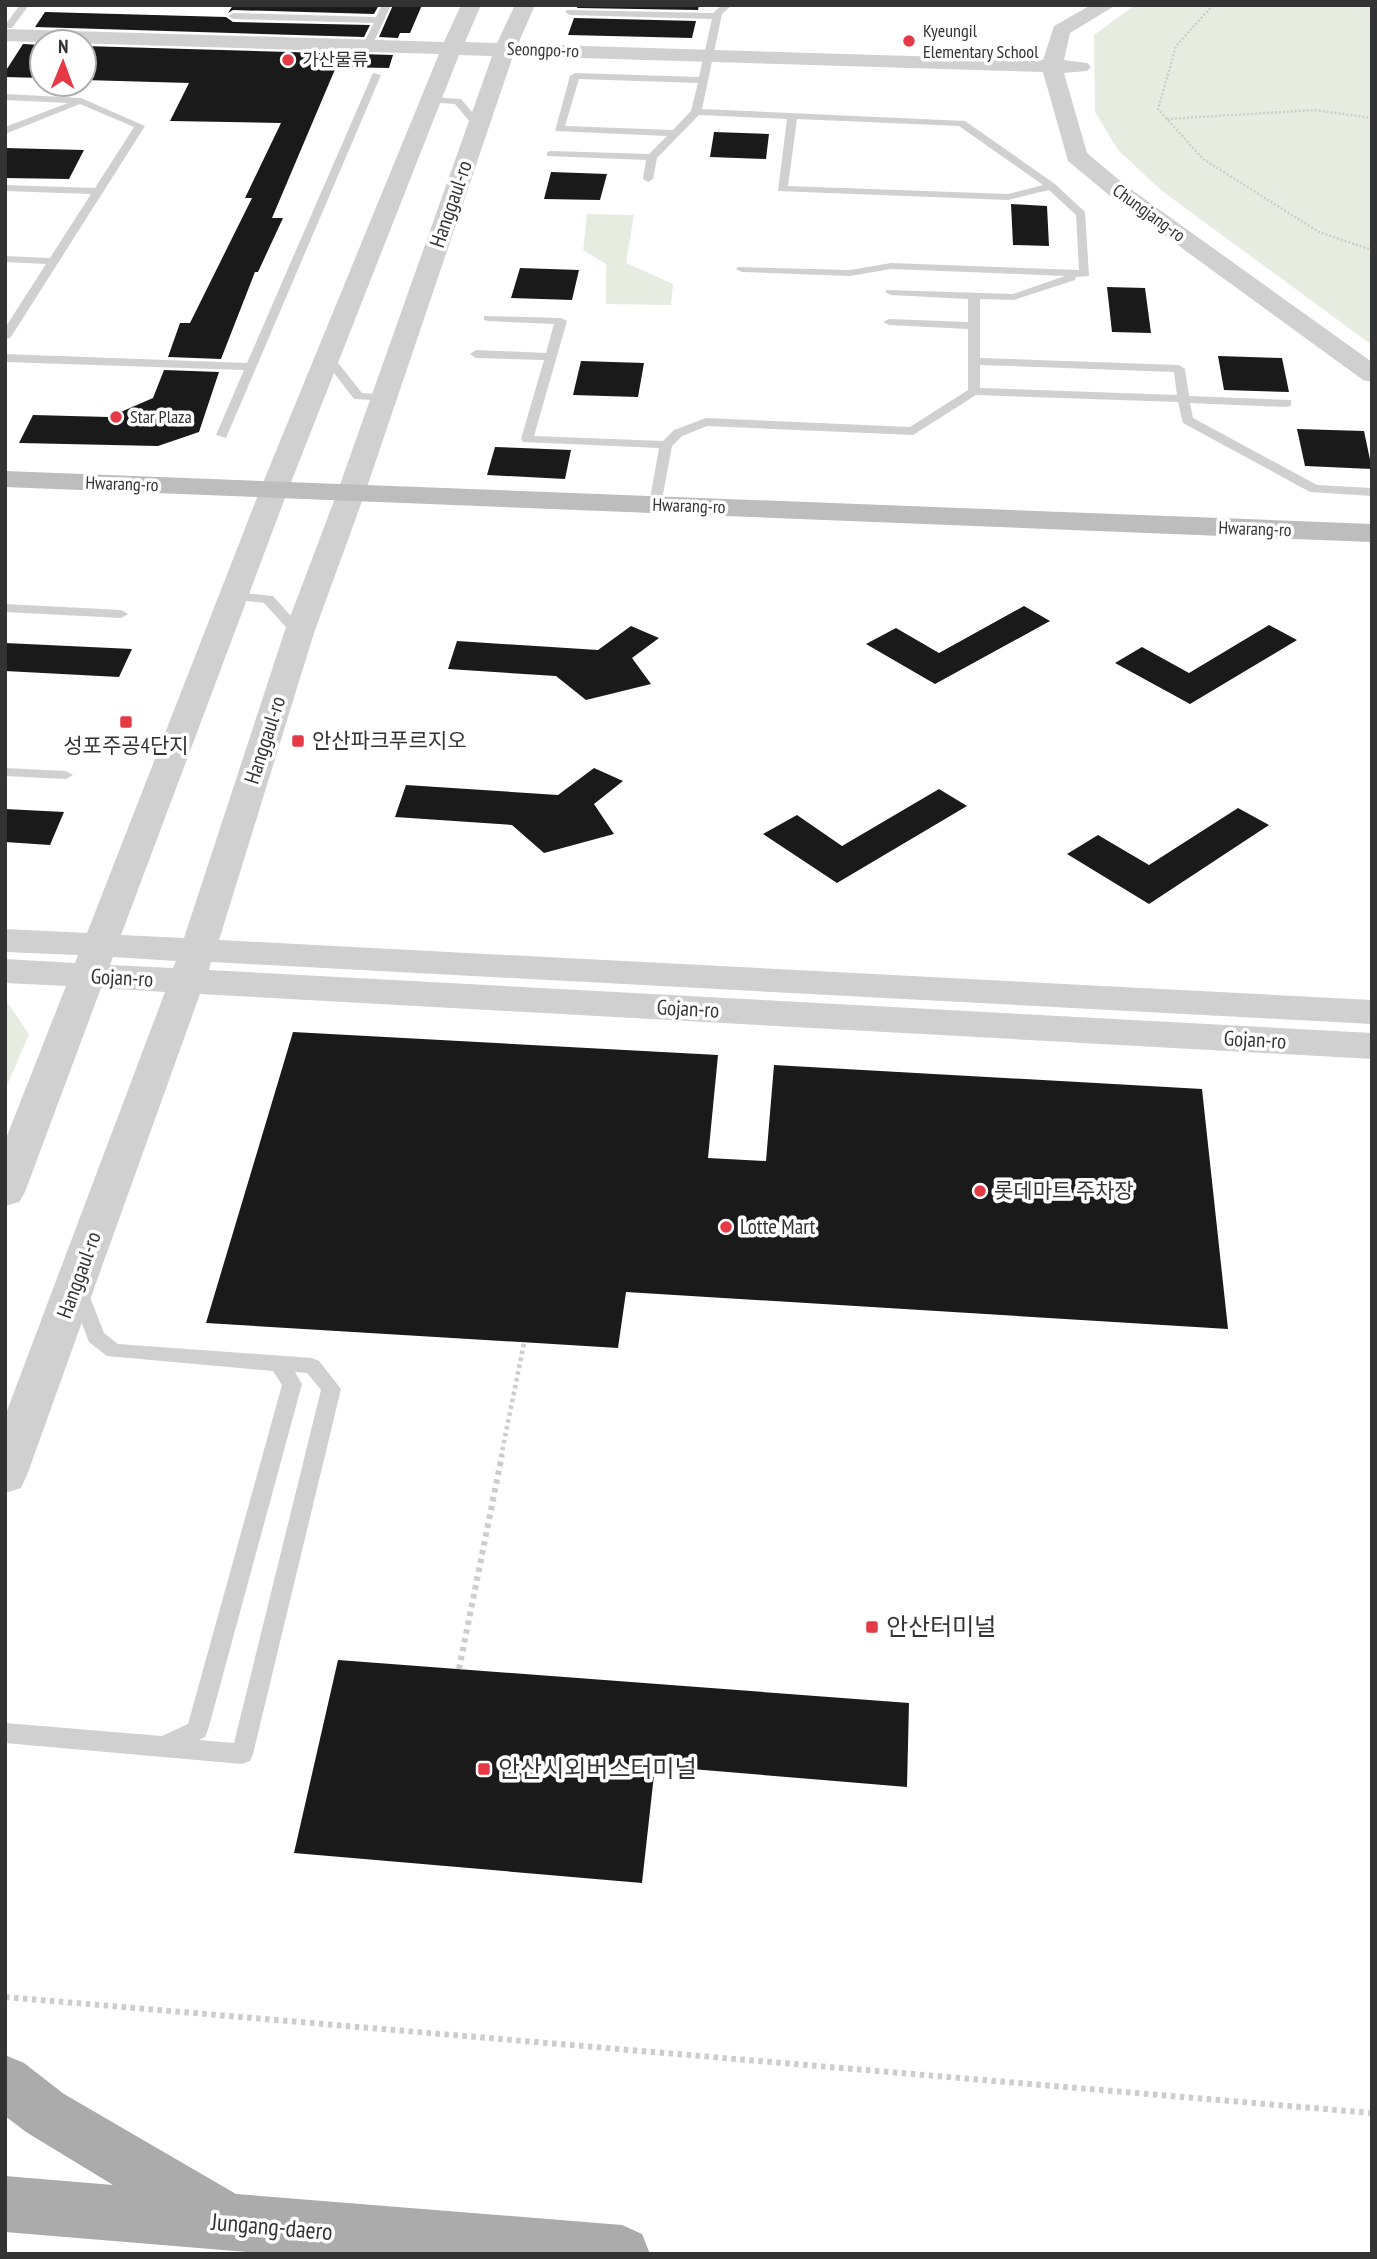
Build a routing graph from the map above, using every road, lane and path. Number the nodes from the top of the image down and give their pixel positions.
1 (25, 5) edge
2 (387, 5) edge
3 (471, 5) edge
4 (525, 5) edge
5 (728, 5) edge
6 (1106, 5) edge
7 (1122, 5) edge
8 (1213, 5) edge
9 (570, 12) dead end
10 (233, 16) dead end
11 (718, 16) junction
12 (379, 20) junction
13 (7, 33) edge
14 (367, 46) junction
15 (455, 47) junction
16 (505, 49) junction
17 (709, 56) junction
18 (1052, 66) junction
19 (1080, 67) junction
20 (376, 75) dead end
21 (704, 80) junction
22 (5, 97) edge
23 (429, 100) junction
24 (81, 101) junction
25 (696, 112) junction
26 (792, 116) junction
27 (1372, 118) edge
28 (1166, 119) junction
29 (478, 125) junction
30 (5, 131) edge
31 (675, 133) junction
32 (551, 154) dead end
33 (652, 157) junction
34 (648, 179) dead end
35 (1051, 186) junction
36 (5, 188) edge
37 (98, 191) junction
38 (1372, 250) edge
39 (5, 259) edge
40 (54, 261) junction
41 (742, 269) dead end
42 (1085, 274) junction
43 (891, 292) dead end
44 (974, 295) junction
45 (488, 318) dead end
46 (889, 322) dead end
47 (974, 326) junction
48 (5, 337) edge
49 (476, 354) dead end
50 (327, 356) junction
51 (551, 357) junction
52 (5, 358) edge
53 (1372, 360) edge
54 (974, 361) junction
55 (251, 367) junction
56 (1372, 373) edge
57 (974, 391) junction
58 (384, 398) junction
59 (1184, 399) junction
60 (1287, 403) dead end
61 (222, 435) dead end
62 (666, 446) junction
63 (8, 484) edge
64 (274, 490) junction
65 (1372, 492) edge
66 (351, 493) junction
67 (655, 505) junction
68 (1372, 533) edge
69 (234, 596) junction
70 (5, 608) edge
71 (121, 614) dead end
72 (299, 633) junction
73 (5, 772) edge
74 (66, 775) dead end
75 (5, 940) edge
76 (95, 960) junction
77 (193, 966) junction
78 (5, 971) edge
79 (1372, 1012) edge
80 (1372, 1046) edge
81 (5, 1192) edge
82 (76, 1282) junction
83 (524, 1343) dead end
84 (279, 1364) junction
85 (5, 1475) edge
86 (459, 1669) dead end
87 (5, 1733) edge
88 (164, 1746) junction
89 (5, 1997) edge
90 (5, 2082) edge
91 (1372, 2113) edge
92 (5, 2204) edge
93 (232, 2224) junction
94 (622, 2254) edge

1 - 13 lane
2 - 12 lane
3 - 15 street
4 - 16 street, Hanggaul-ro
5 - 11 lane
6 - 18 street, Chungjang-ro
7 - 19 street, Chungjang-ro
8 - 28 path
9 - 11 lane
10 - 12 lane
11 - 17 lane
12 - 14 lane
13 - 14 street, Seongpo-ro
14 - 15 street, Seongpo-ro
15 - 16 street, Seongpo-ro
15 - 23 street
16 - 17 street, Seongpo-ro
16 - 29 street, Hanggaul-ro
17 - 18 street, Seongpo-ro
17 - 21 lane
18 - 19 street, Seongpo-ro
18 - 56 street, Chungjang-ro
19 - 53 street, Chungjang-ro
20 - 55 lane
21 - 25 lane
21 - 31 lane
22 - 24 lane
23 - 29 lane
23 - 50 street
24 - 30 lane
24 - 37 lane
25 - 26 lane
25 - 31 lane
26 - 35 lane
26 - 35 lane
27 - 28 path
28 - 38 path
29 - 58 street, Hanggaul-ro
31 - 33 lane
32 - 33 lane
33 - 34 lane
35 - 42 lane
36 - 37 lane
37 - 40 lane
39 - 40 lane
40 - 48 lane
41 - 42 lane
42 - 44 lane
43 - 44 lane
44 - 47 lane
45 - 51 lane
46 - 47 lane
47 - 54 lane
49 - 51 lane
50 - 58 lane
50 - 64 street
51 - 62 lane
52 - 55 lane
54 - 57 lane
54 - 59 lane
55 - 61 lane
57 - 59 lane
57 - 62 lane
58 - 66 street, Hanggaul-ro
59 - 60 lane
59 - 65 lane
62 - 67 lane
63 - 64 main road, Hwarang-ro
64 - 66 main road, Hwarang-ro
64 - 69 street
66 - 67 main road, Hwarang-ro
66 - 72 street, Hanggaul-ro
67 - 68 main road, Hwarang-ro
69 - 72 lane
69 - 76 street
70 - 71 lane
72 - 77 street, Hanggaul-ro
73 - 74 lane
75 - 76 street, Gojan-ro
76 - 77 street, Gojan-ro
76 - 78 street, Gojan-ro
76 - 81 street
77 - 79 street, Gojan-ro
77 - 80 street, Gojan-ro
77 - 82 street, Hanggaul-ro
82 - 84 lane
82 - 85 street, Hanggaul-ro
83 - 86 path
84 - 88 lane
84 - 88 lane
87 - 88 lane
89 - 91 path
90 - 93 main road
92 - 93 main road, Jungang-daero
93 - 94 main road, Jungang-daero

